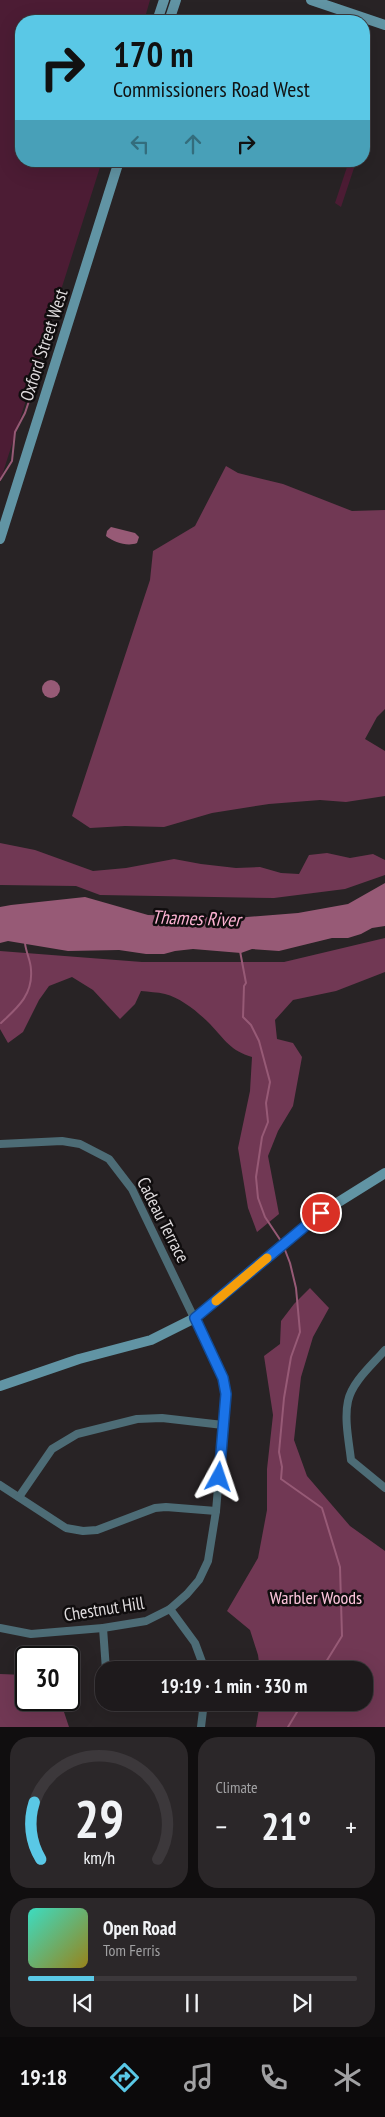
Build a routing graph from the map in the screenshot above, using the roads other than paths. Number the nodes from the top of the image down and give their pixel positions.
1 (164, 0) edge
2 (176, 0) edge
3 (311, 0) edge
4 (160, 15) edge
5 (171, 15) edge
6 (355, 15) edge
7 (370, 20) edge
8 (385, 25) edge
9 (117, 167) edge
10 (0, 539) edge
11 (0, 1144) edge
12 (385, 1173) edge
13 (195, 1318) junction
14 (385, 1350) edge
15 (0, 1386) edge
16 (223, 1425) junction
17 (0, 1484) edge
18 (385, 1488) edge
19 (19, 1497) junction
20 (216, 1511) junction
21 (170, 1609) junction
22 (0, 1628) edge
23 (103, 1628) junction
24 (105, 1661) edge
25 (202, 1661) edge
26 (203, 1711) edge
27 (202, 1727) edge

1 - 4 main road
2 - 5 main road
3 - 6 main road
7 - 8 main road
9 - 10 main road, Oxford Street West
11 - 13 street, Cadeau Terrace
12 - 13 main road
13 - 15 main road
13 - 16 street, Chestnut Hill
14 - 18 street
16 - 19 street
16 - 20 street, Chestnut Hill
17 - 19 street
19 - 20 street
20 - 21 street, Chestnut Hill
21 - 23 street, Chestnut Hill
21 - 25 street
22 - 23 street, Chestnut Hill
23 - 24 street
26 - 27 street

